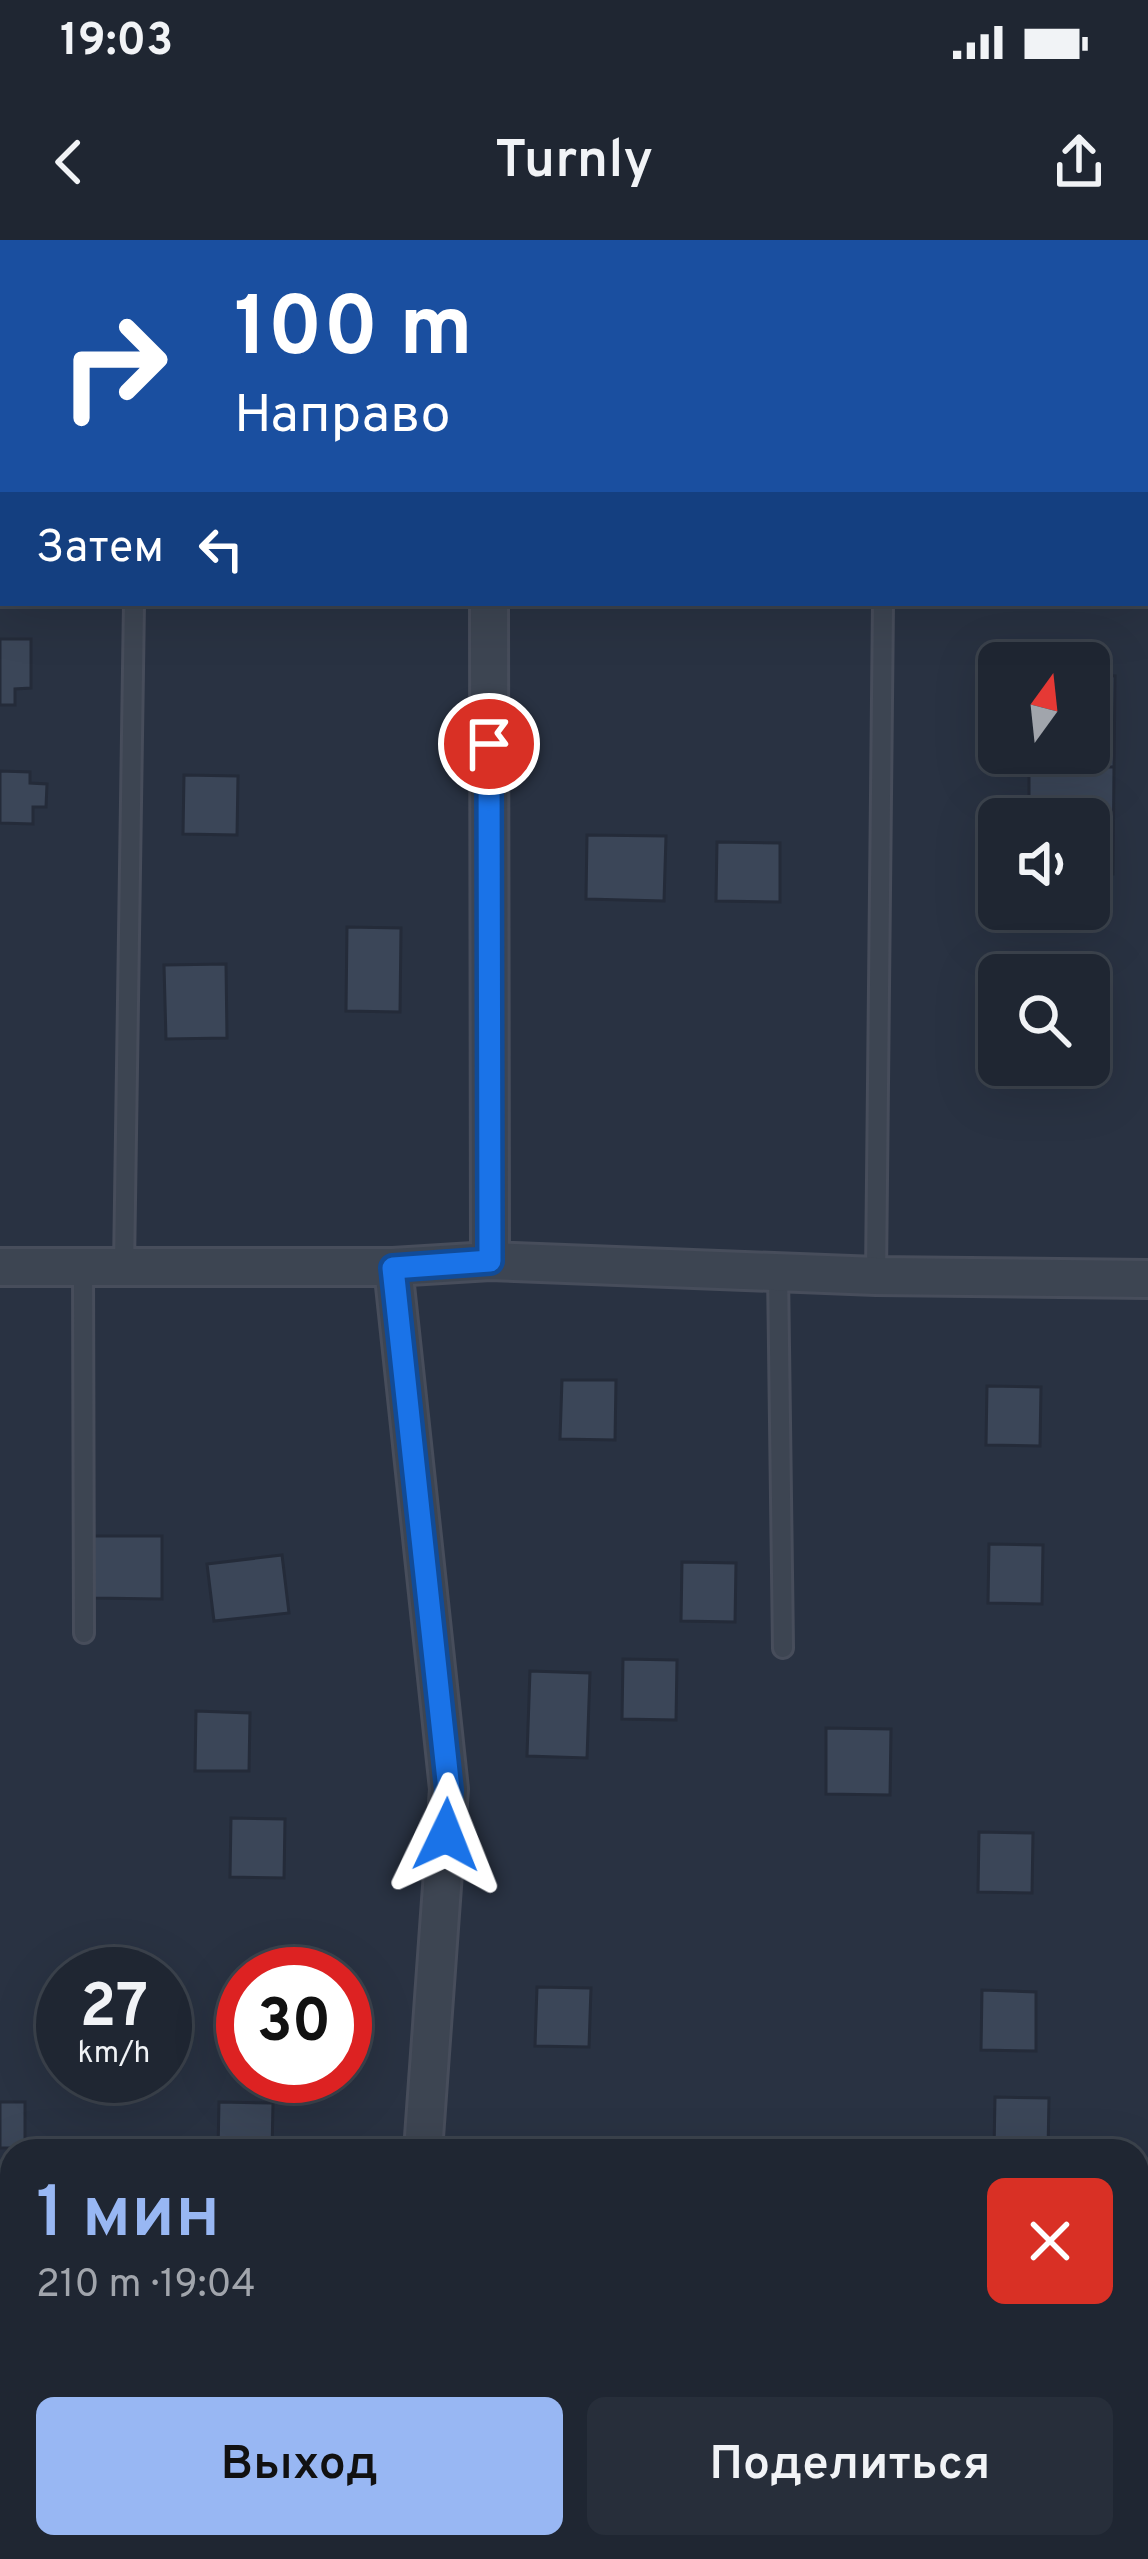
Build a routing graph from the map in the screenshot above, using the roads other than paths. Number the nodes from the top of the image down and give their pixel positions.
1 (134, 606) edge
2 (489, 606) edge
3 (883, 606) edge
4 (490, 1261) junction
5 (0, 1267) edge
6 (83, 1267) junction
7 (124, 1268) junction
8 (393, 1268) junction
9 (778, 1271) junction
10 (876, 1276) junction
11 (1148, 1279) edge
12 (84, 1633) dead end
13 (783, 1648) dead end
14 (424, 2139) edge

1 - 7 lane
2 - 4 street
3 - 10 lane
4 - 8 street
4 - 9 street
5 - 6 street
6 - 7 street
6 - 12 lane
7 - 8 street
8 - 14 street
9 - 10 street
9 - 13 lane
10 - 11 street

